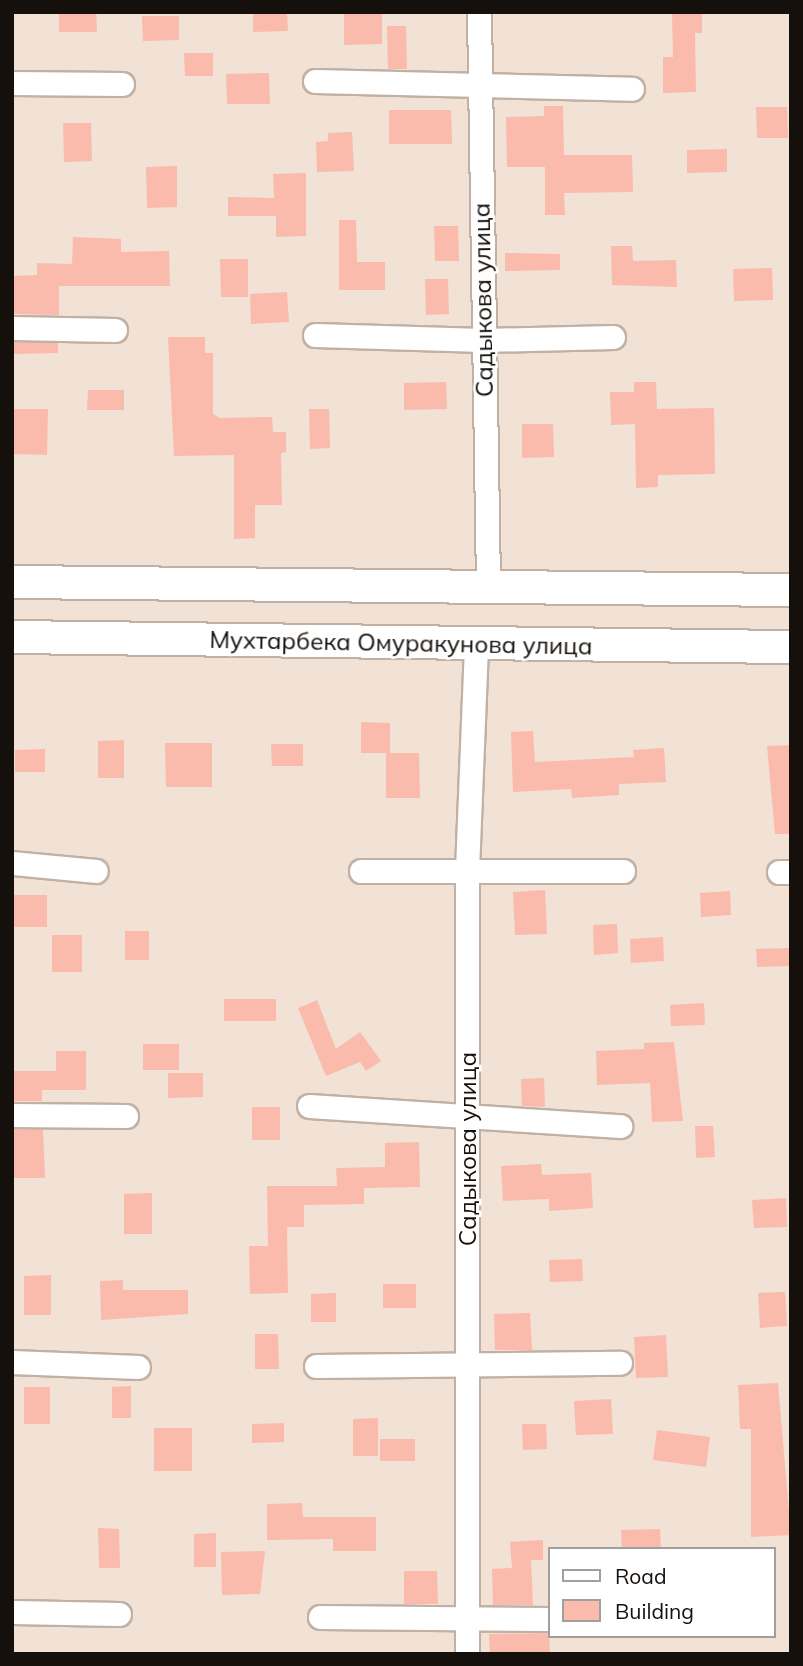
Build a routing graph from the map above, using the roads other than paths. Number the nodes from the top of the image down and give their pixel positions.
1 (479, 12) edge
2 (315, 81) dead end
3 (12, 83) edge
4 (122, 84) dead end
5 (479, 86) junction
6 (632, 89) dead end
7 (12, 328) edge
8 (115, 330) dead end
9 (315, 335) dead end
10 (612, 337) dead end
11 (483, 340) junction
12 (12, 582) edge
13 (488, 588) junction
14 (791, 590) edge
15 (12, 637) edge
16 (476, 645) junction
17 (791, 647) edge
18 (12, 863) edge
19 (467, 870) junction
20 (361, 871) dead end
21 (623, 871) dead end
22 (96, 872) dead end
23 (309, 1106) dead end
24 (12, 1115) edge
25 (126, 1116) dead end
26 (468, 1118) junction
27 (620, 1126) dead end
28 (12, 1362) edge
29 (467, 1363) junction
30 (620, 1363) dead end
31 (316, 1366) dead end
32 (138, 1367) dead end
33 (12, 1612) edge
34 (119, 1614) dead end
35 (320, 1617) dead end
36 (467, 1618) junction
37 (548, 1619) edge
38 (467, 1654) edge

1 - 5 street, Садыкова улица
2 - 5 street
3 - 4 street
5 - 6 street
5 - 11 street, Садыкова улица
7 - 8 street
9 - 11 street
10 - 11 street
11 - 13 street, Садыкова улица
12 - 13 main road
13 - 14 main road
15 - 16 main road, Мухтарбека Омуракунова улица
16 - 17 main road, Мухтарбека Омуракунова улица
16 - 19 street, Садыкова улица
18 - 22 street
19 - 20 street
19 - 21 street
19 - 26 street, Садыкова улица
23 - 26 street
24 - 25 street
26 - 27 street
26 - 29 street, Садыкова улица
28 - 32 street
29 - 30 street
29 - 31 street
29 - 36 street, Садыкова улица
33 - 34 street
35 - 36 street
36 - 37 street
36 - 38 street, Садыкова улица

